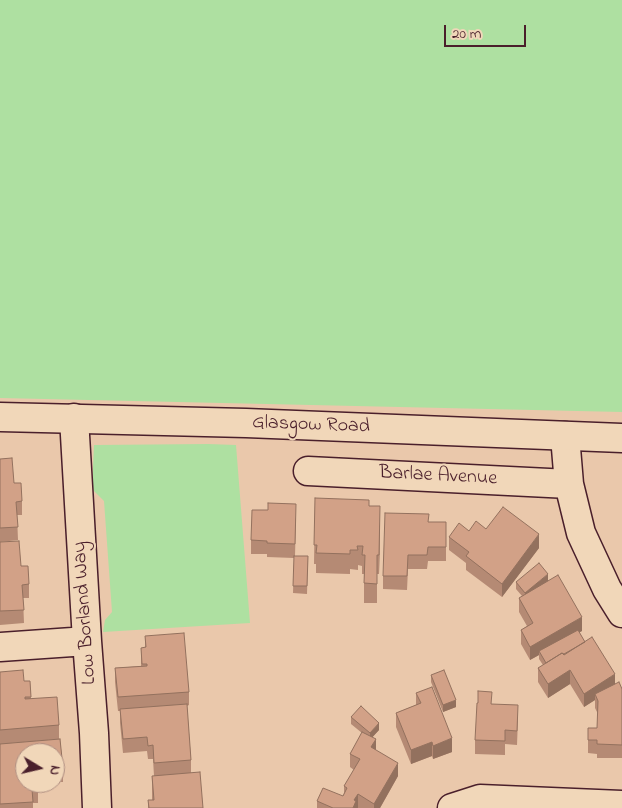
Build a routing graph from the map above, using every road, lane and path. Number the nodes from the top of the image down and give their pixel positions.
1 (0, 418) edge
2 (74, 418) junction
3 (565, 436) junction
4 (622, 438) edge
5 (308, 471) dead end
6 (569, 484) junction
7 (622, 613) edge
8 (87, 641) junction
9 (0, 647) edge
10 (622, 805) edge
11 (97, 808) edge
12 (452, 808) edge

1 - 2 street, Glasgow Road
2 - 3 street, Glasgow Road
2 - 8 street, Low Borland Way
3 - 4 street, Glasgow Road
3 - 6 street
5 - 6 street, Barlae Avenue
6 - 7 street
8 - 9 street
8 - 11 street, Low Borland Way
10 - 12 street

